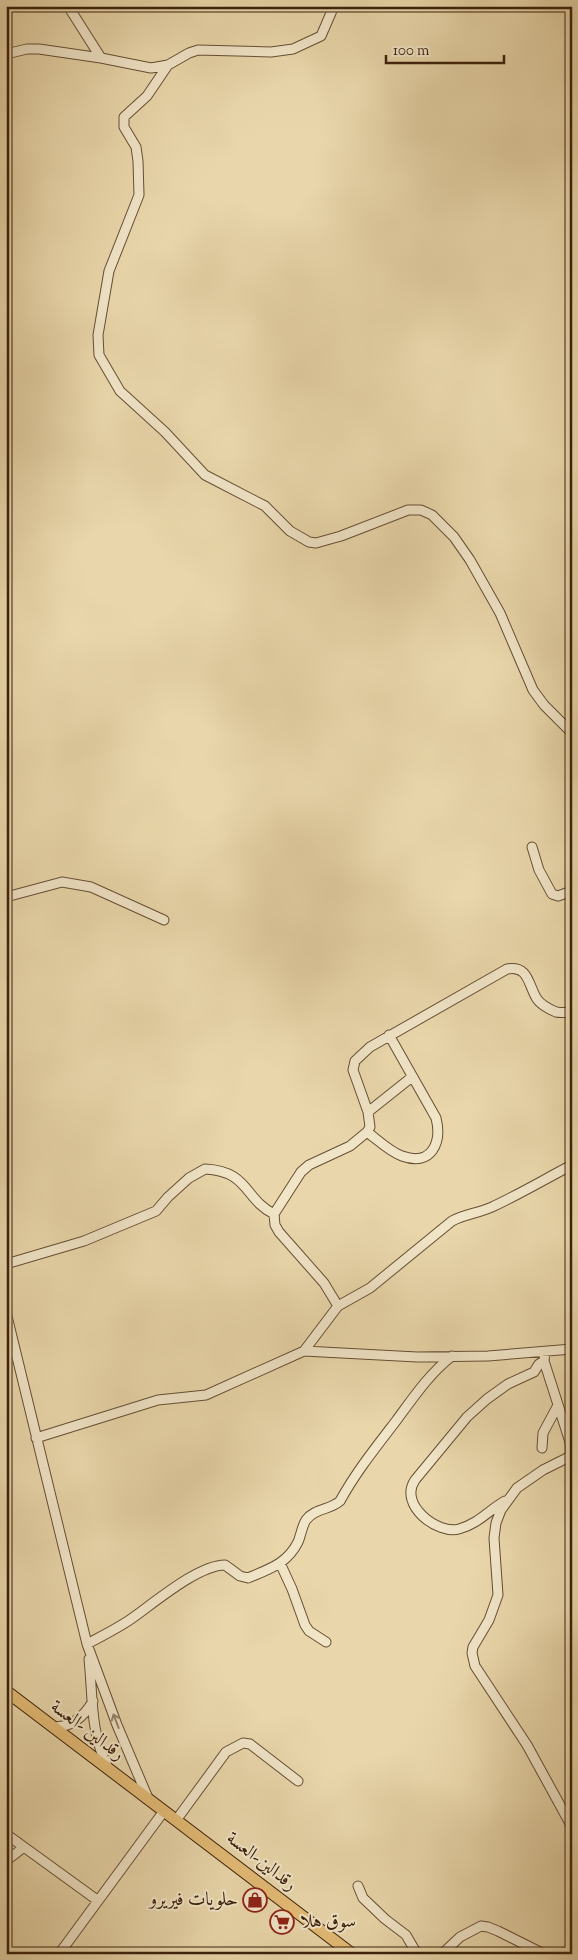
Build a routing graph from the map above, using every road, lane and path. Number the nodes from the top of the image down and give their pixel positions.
1 (68, 6) edge
2 (334, 6) edge
3 (6, 54) edge
4 (101, 58) junction
5 (168, 65) junction
6 (572, 733) edge
7 (532, 847) dead end
8 (572, 891) edge
9 (6, 897) edge
10 (164, 920) dead end
11 (572, 1012) edge
12 (389, 1035) junction
13 (412, 1077) junction
14 (368, 1112) junction
15 (367, 1132) junction
16 (572, 1165) edge
17 (274, 1214) junction
18 (6, 1264) edge
19 (338, 1306) junction
20 (6, 1312) edge
21 (572, 1350) edge
22 (304, 1351) junction
23 (452, 1356) junction
24 (544, 1356) junction
25 (557, 1407) junction
26 (36, 1438) junction
27 (542, 1448) dead end
28 (507, 1500) junction
29 (280, 1563) junction
30 (326, 1642) dead end
31 (87, 1644) junction
32 (6, 1691) edge
33 (93, 1701) junction
34 (54, 1727) junction
35 (109, 1769) junction
36 (298, 1781) dead end
37 (148, 1798) junction
38 (164, 1811) junction
39 (177, 1819) junction
40 (572, 1827) edge
41 (6, 1834) edge
42 (24, 1847) junction
43 (6, 1861) edge
44 (358, 1886) dead end
45 (98, 1900) junction
46 (572, 1951) edge
47 (59, 1954) edge
48 (352, 1954) edge
49 (417, 1954) edge
50 (442, 1954) edge
51 (544, 1954) edge
52 (559, 1954) edge

1 - 4 street
2 - 5 street
3 - 4 street
4 - 5 street
5 - 6 street
7 - 8 street
9 - 10 street
11 - 12 street
12 - 13 street
12 - 14 street
13 - 14 street
13 - 15 street
14 - 15 street
15 - 17 street
16 - 19 street
17 - 18 street
17 - 19 street
19 - 22 street
20 - 26 street
21 - 24 street
22 - 23 street
22 - 26 street
23 - 24 street
23 - 29 street
24 - 25 street
24 - 28 street
25 - 27 street
25 - 28 street
26 - 31 street
28 - 40 street
29 - 30 street
29 - 31 street
31 - 33 street
37 -> 31 street
32 - 34 main road, رقدالين -العسة
33 - 34 street
33 - 35 street
34 - 35 main road, رقدالين -العسة
35 - 37 main road, رقدالين -العسة
36 - 39 street
37 - 38 main road, رقدالين-العسة
38 - 39 main road, رقدالين-العسة
38 - 45 street
39 - 48 main road, رقدالين-العسة
41 - 42 street
42 - 43 street
42 - 45 street
44 - 49 street
45 - 47 street
46 - 52 street
50 - 51 street

